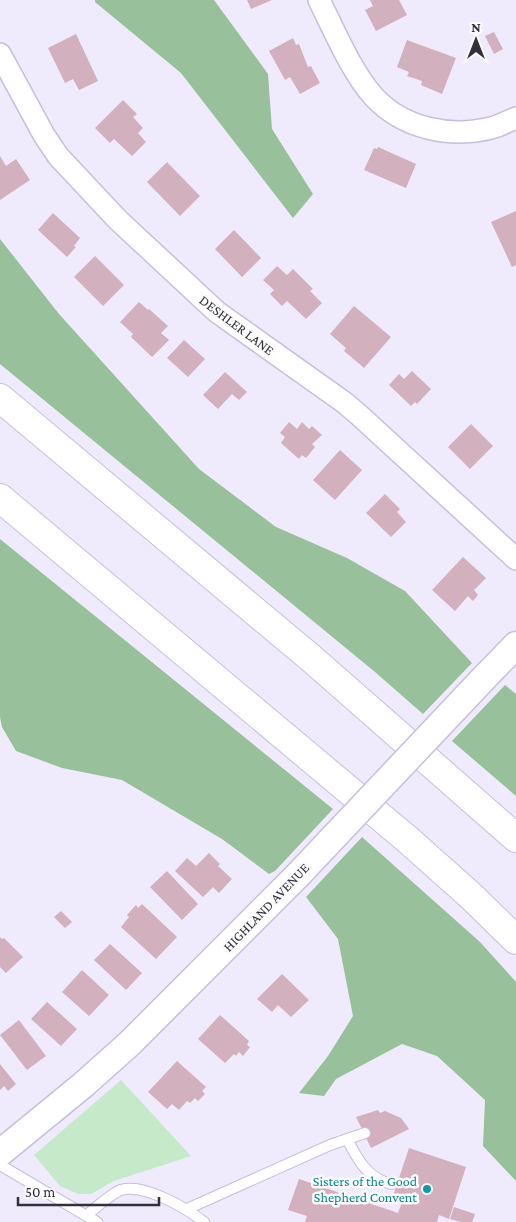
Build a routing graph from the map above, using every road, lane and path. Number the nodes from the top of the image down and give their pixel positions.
1 (320, 0) edge
2 (0, 54) edge
3 (516, 118) edge
4 (0, 398) edge
5 (0, 498) edge
6 (516, 558) edge
7 (516, 645) edge
8 (516, 838) edge
9 (516, 940) edge
10 (365, 1133) dead end
11 (347, 1139) junction
12 (0, 1153) edge
13 (0, 1165) edge
14 (391, 1184) dead end
15 (187, 1209) junction
16 (86, 1216) junction
17 (97, 1222) edge
18 (204, 1222) edge

1 - 3 street
2 - 6 street, DESHLER LANE
4 - 8 highway
5 - 9 highway
7 - 12 street, HIGHLAND AVENUE, bridge
10 - 11 lane
11 - 14 lane
11 - 15 lane
13 - 16 lane
15 - 16 lane
15 - 18 lane
16 - 17 lane

